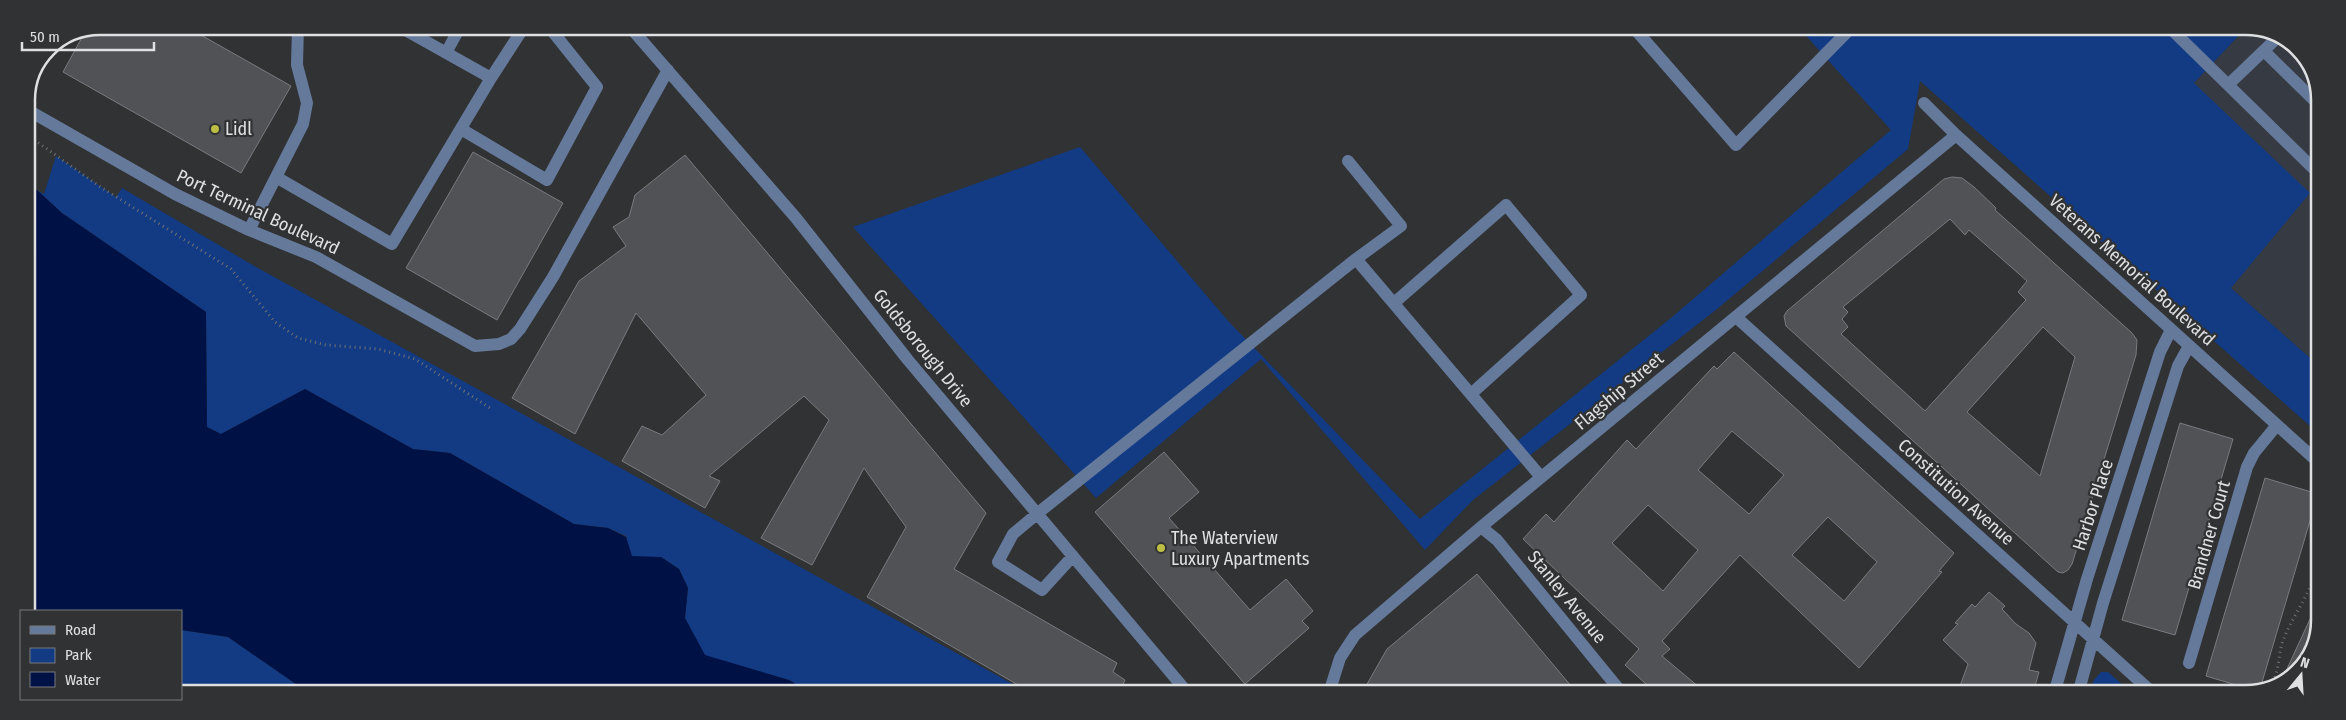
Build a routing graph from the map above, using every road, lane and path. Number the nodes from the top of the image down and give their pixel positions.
1 (298, 35) edge
2 (414, 35) edge
3 (456, 35) edge
4 (518, 35) edge
5 (555, 35) edge
6 (637, 35) edge
7 (1640, 35) edge
8 (1845, 35) edge
9 (2177, 35) edge
10 (2274, 42) edge
11 (2264, 51) junction
12 (446, 53) junction
13 (668, 70) junction
14 (490, 78) junction
15 (2229, 84) junction
16 (2311, 97) edge
17 (1924, 103) dead end
18 (35, 114) edge
19 (461, 129) junction
20 (1956, 135) junction
21 (35, 140) edge
22 (1348, 161) dead end
23 (2311, 166) edge
24 (276, 177) junction
25 (249, 230) junction
26 (1356, 258) junction
27 (1394, 303) junction
28 (1736, 317) junction
29 (2171, 330) junction
30 (2189, 346) junction
31 (1471, 394) junction
32 (494, 410) dead end
33 (2277, 425) junction
34 (2311, 456) edge
35 (1541, 477) junction
36 (1038, 513) junction
37 (1480, 527) junction
38 (1073, 556) junction
39 (2311, 586) edge
40 (2075, 622) junction
41 (2094, 639) junction
42 (2189, 663) dead end
43 (2273, 679) edge
44 (1181, 685) edge
45 (1332, 685) edge
46 (1616, 685) edge
47 (2057, 685) edge
48 (2081, 685) edge
49 (2144, 685) edge

1 - 24 street
2 - 12 street
3 - 12 street
4 - 14 street
5 - 19 street
6 - 13 street, Goldsborough Drive
7 - 8 street
9 - 15 street
10 - 11 street
11 - 15 street
11 - 16 street
12 - 14 street
13 - 25 street, Port Terminal Boulevard
13 - 36 street, Goldsborough Drive
14 - 19 street
15 - 23 street
17 - 20 street, Veterans Memorial Boulevard
18 - 25 street, Port Terminal Boulevard
19 - 24 street
20 - 28 street, Flagship Street
20 - 29 street, Veterans Memorial Boulevard
21 - 32 path
22 - 26 street
24 - 25 street
26 - 27 street
26 - 36 street
27 - 31 street
27 - 31 street
28 - 35 street, Flagship Street
28 - 40 street, Constitution Avenue
29 - 30 street, Veterans Memorial Boulevard
29 - 40 street, Harbor Place
30 - 33 street, Veterans Memorial Boulevard
30 - 41 street
31 - 35 street
33 - 34 street, Veterans Memorial Boulevard
33 - 42 street, Brandner Court
35 - 37 street, Flagship Street
36 - 38 street, Goldsborough Drive
36 - 38 street
37 - 45 street, Flagship Street
37 - 46 street, Stanley Avenue
38 - 44 street, Goldsborough Drive
39 - 43 path
40 - 41 street, Constitution Avenue
40 - 47 street, Harbor Place
41 - 48 street
41 - 49 street, Constitution Avenue

